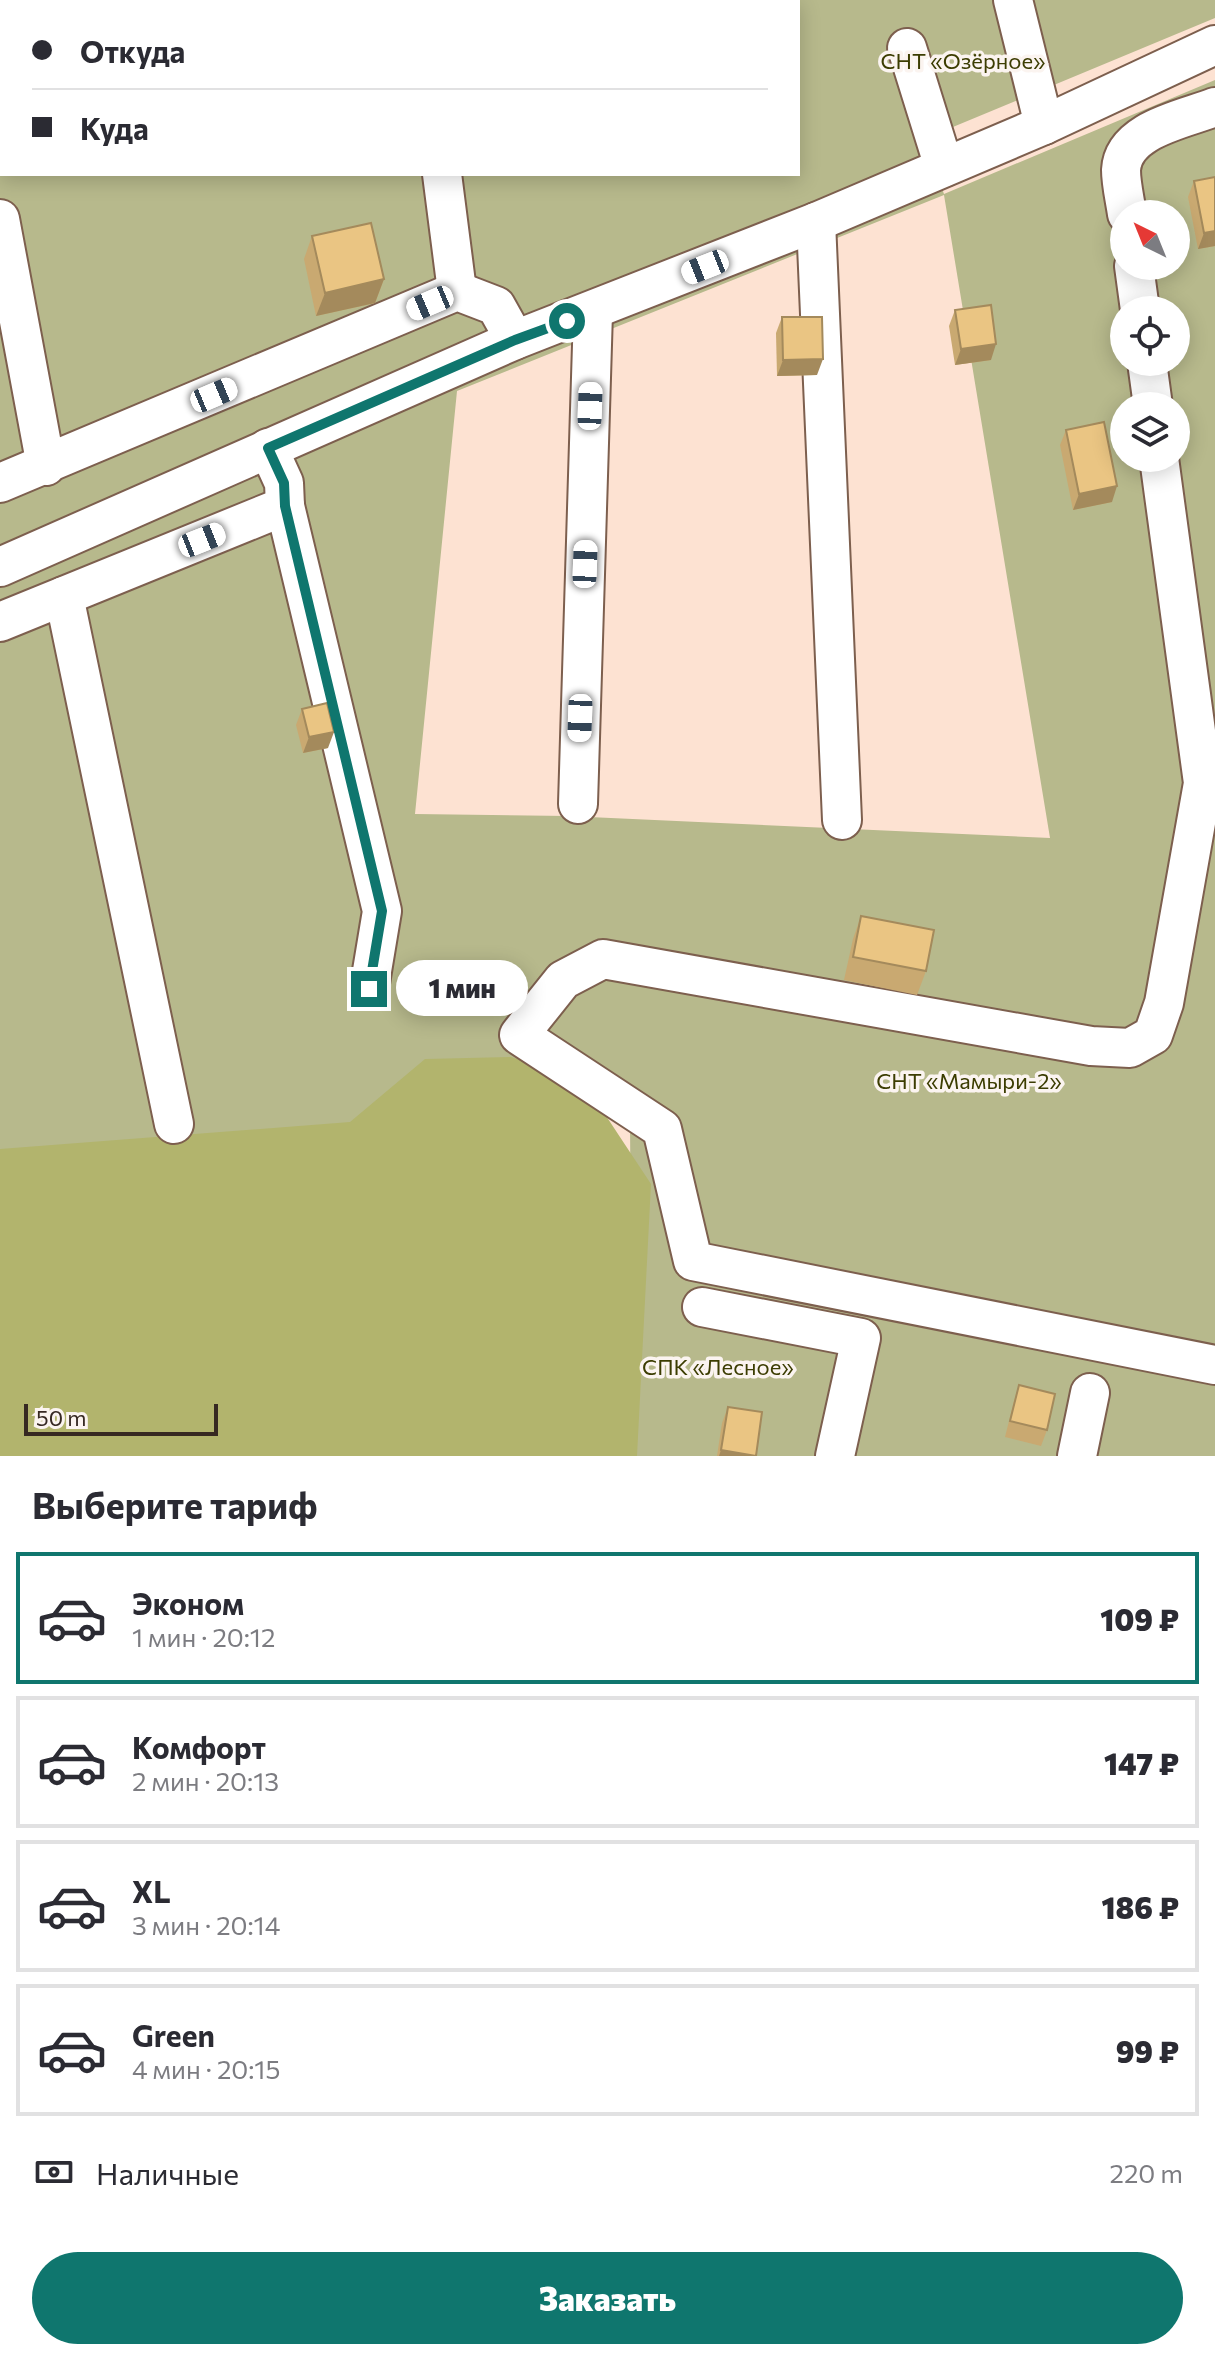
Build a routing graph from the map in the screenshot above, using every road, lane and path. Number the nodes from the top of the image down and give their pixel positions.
1 (1013, 0) edge
2 (1215, 45) edge
3 (907, 48) dead end
4 (1215, 107) edge
5 (1044, 125) junction
6 (944, 167) junction
7 (442, 176) edge
8 (1125, 200) edge
9 (0, 219) edge
10 (816, 222) junction
11 (457, 291) junction
12 (593, 312) junction
13 (515, 340) junction
14 (268, 448) junction
15 (46, 466) junction
16 (1161, 472) edge
17 (0, 483) edge
18 (285, 506) junction
19 (0, 567) edge
20 (64, 596) junction
21 (0, 622) edge
22 (578, 804) dead end
23 (842, 820) dead end
24 (369, 989) dead end
25 (174, 1124) dead end
26 (702, 1307) dead end
27 (1215, 1365) edge
28 (1090, 1393) dead end
29 (835, 1456) edge
30 (1077, 1456) edge

1 - 5 street
2 - 5 street
3 - 6 street
4 - 8 street
5 - 6 street
6 - 10 street
7 - 11 street
9 - 15 street
10 - 12 street
10 - 23 street
11 - 13 street
11 - 15 street
12 - 13 street
12 - 22 street
13 - 14 street
14 - 18 street
14 - 19 street
15 - 17 street
16 - 27 street
18 - 20 street
18 - 24 street
20 - 21 street
20 - 25 street
26 - 29 street
28 - 30 street

